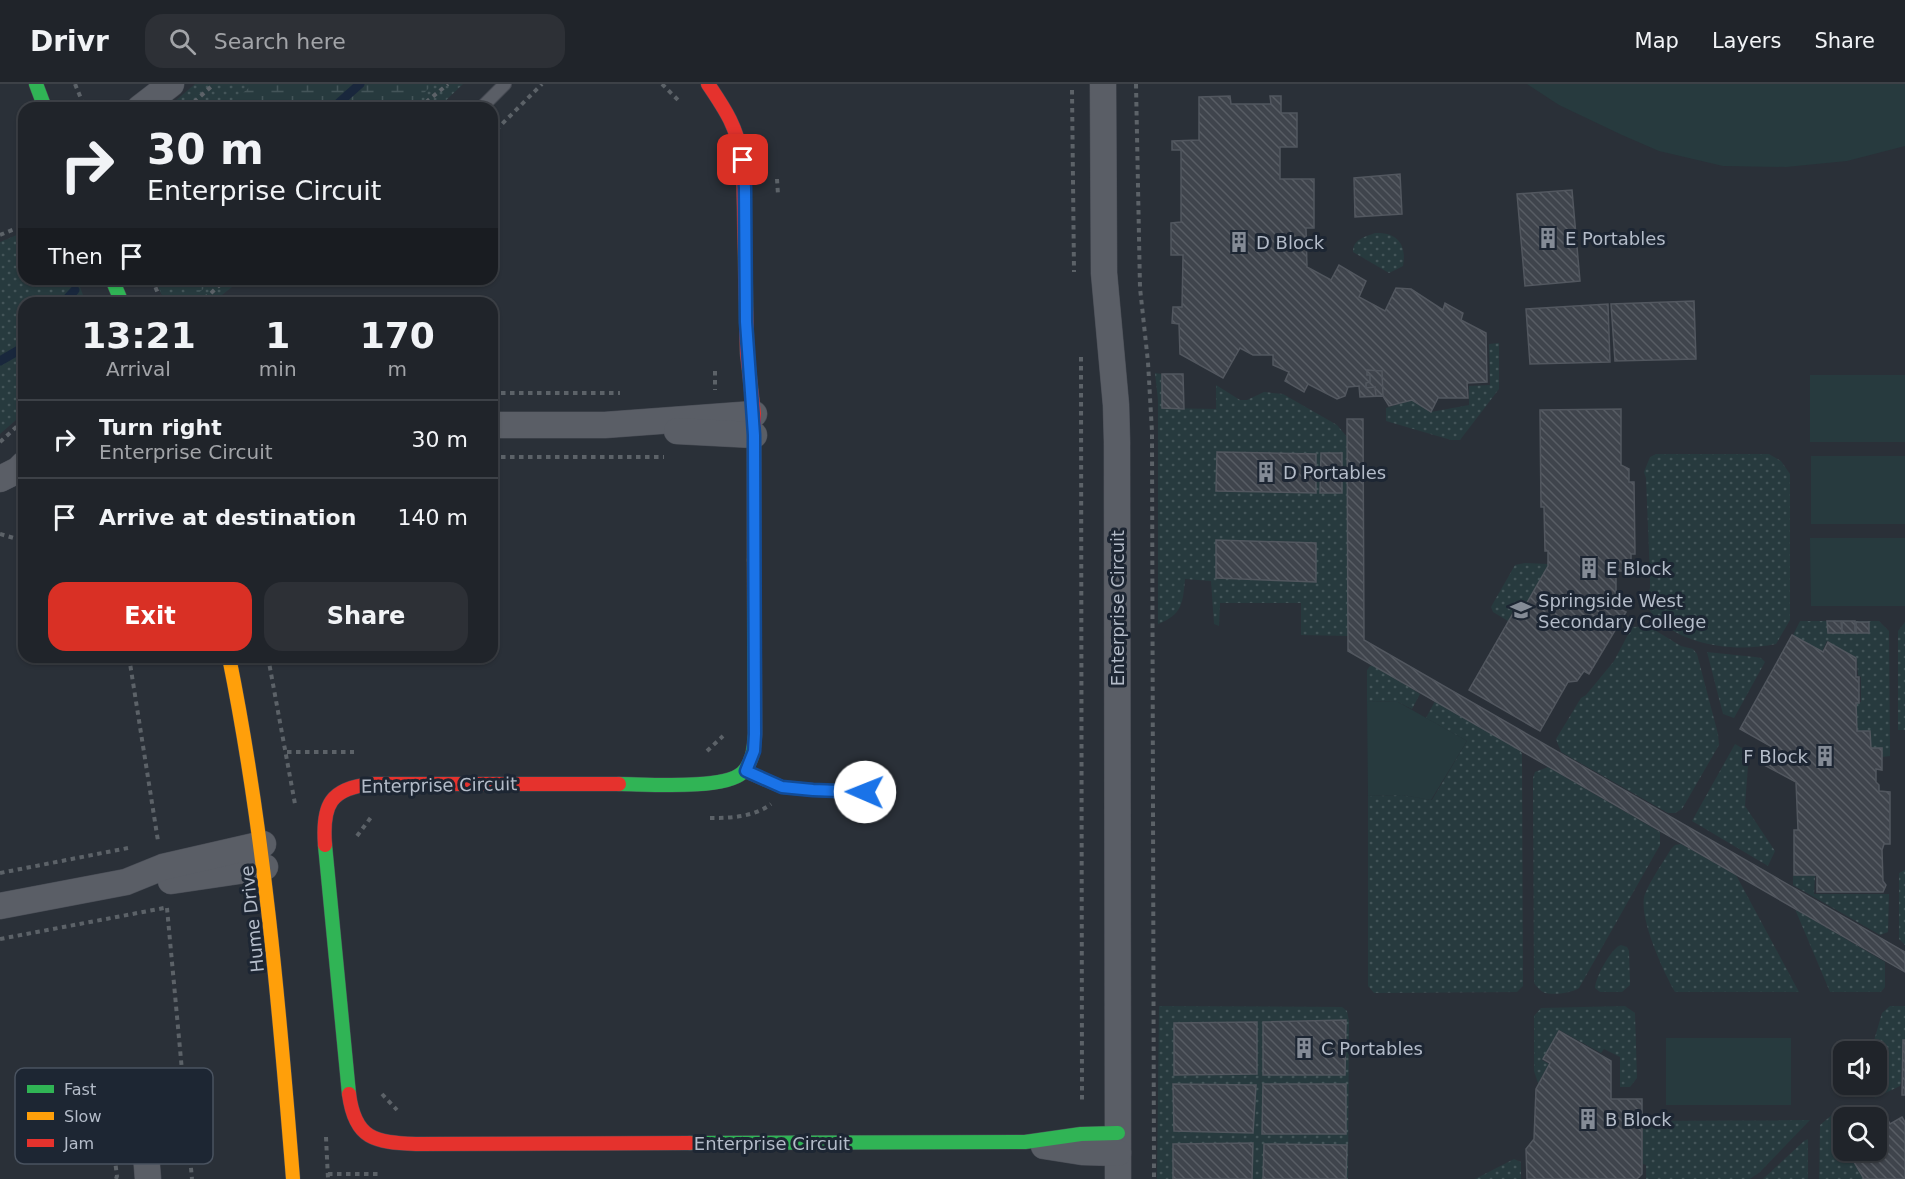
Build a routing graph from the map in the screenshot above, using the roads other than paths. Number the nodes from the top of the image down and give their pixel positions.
1 (36, 84) edge
2 (171, 84) edge
3 (505, 84) edge
4 (708, 84) edge
5 (1103, 84) edge
6 (43, 102) edge
7 (146, 102) edge
8 (487, 102) edge
9 (498, 425) edge
10 (605, 425) junction
11 (754, 425) junction
12 (230, 663) edge
13 (746, 771) junction
14 (865, 792) dead end
15 (264, 856) junction
16 (0, 906) edge
17 (1025, 1142) junction
18 (1118, 1143) junction
19 (147, 1164) edge
20 (148, 1179) edge
21 (293, 1179) edge
22 (1118, 1179) edge

1 - 6 street
2 - 7 street
3 - 8 lane
4 - 11 street
5 - 18 street, Enterprise Circuit
9 - 10 street
10 - 11 street
10 - 11 street
11 - 13 street
12 - 15 street, Hume Drive
13 - 14 lane
13 - 17 street, Enterprise Circuit
15 - 16 street
15 - 21 street, Hume Drive
17 - 18 street, Enterprise Circuit
17 - 18 street, Enterprise Circuit
18 - 22 street, Enterprise Circuit
19 - 20 street

